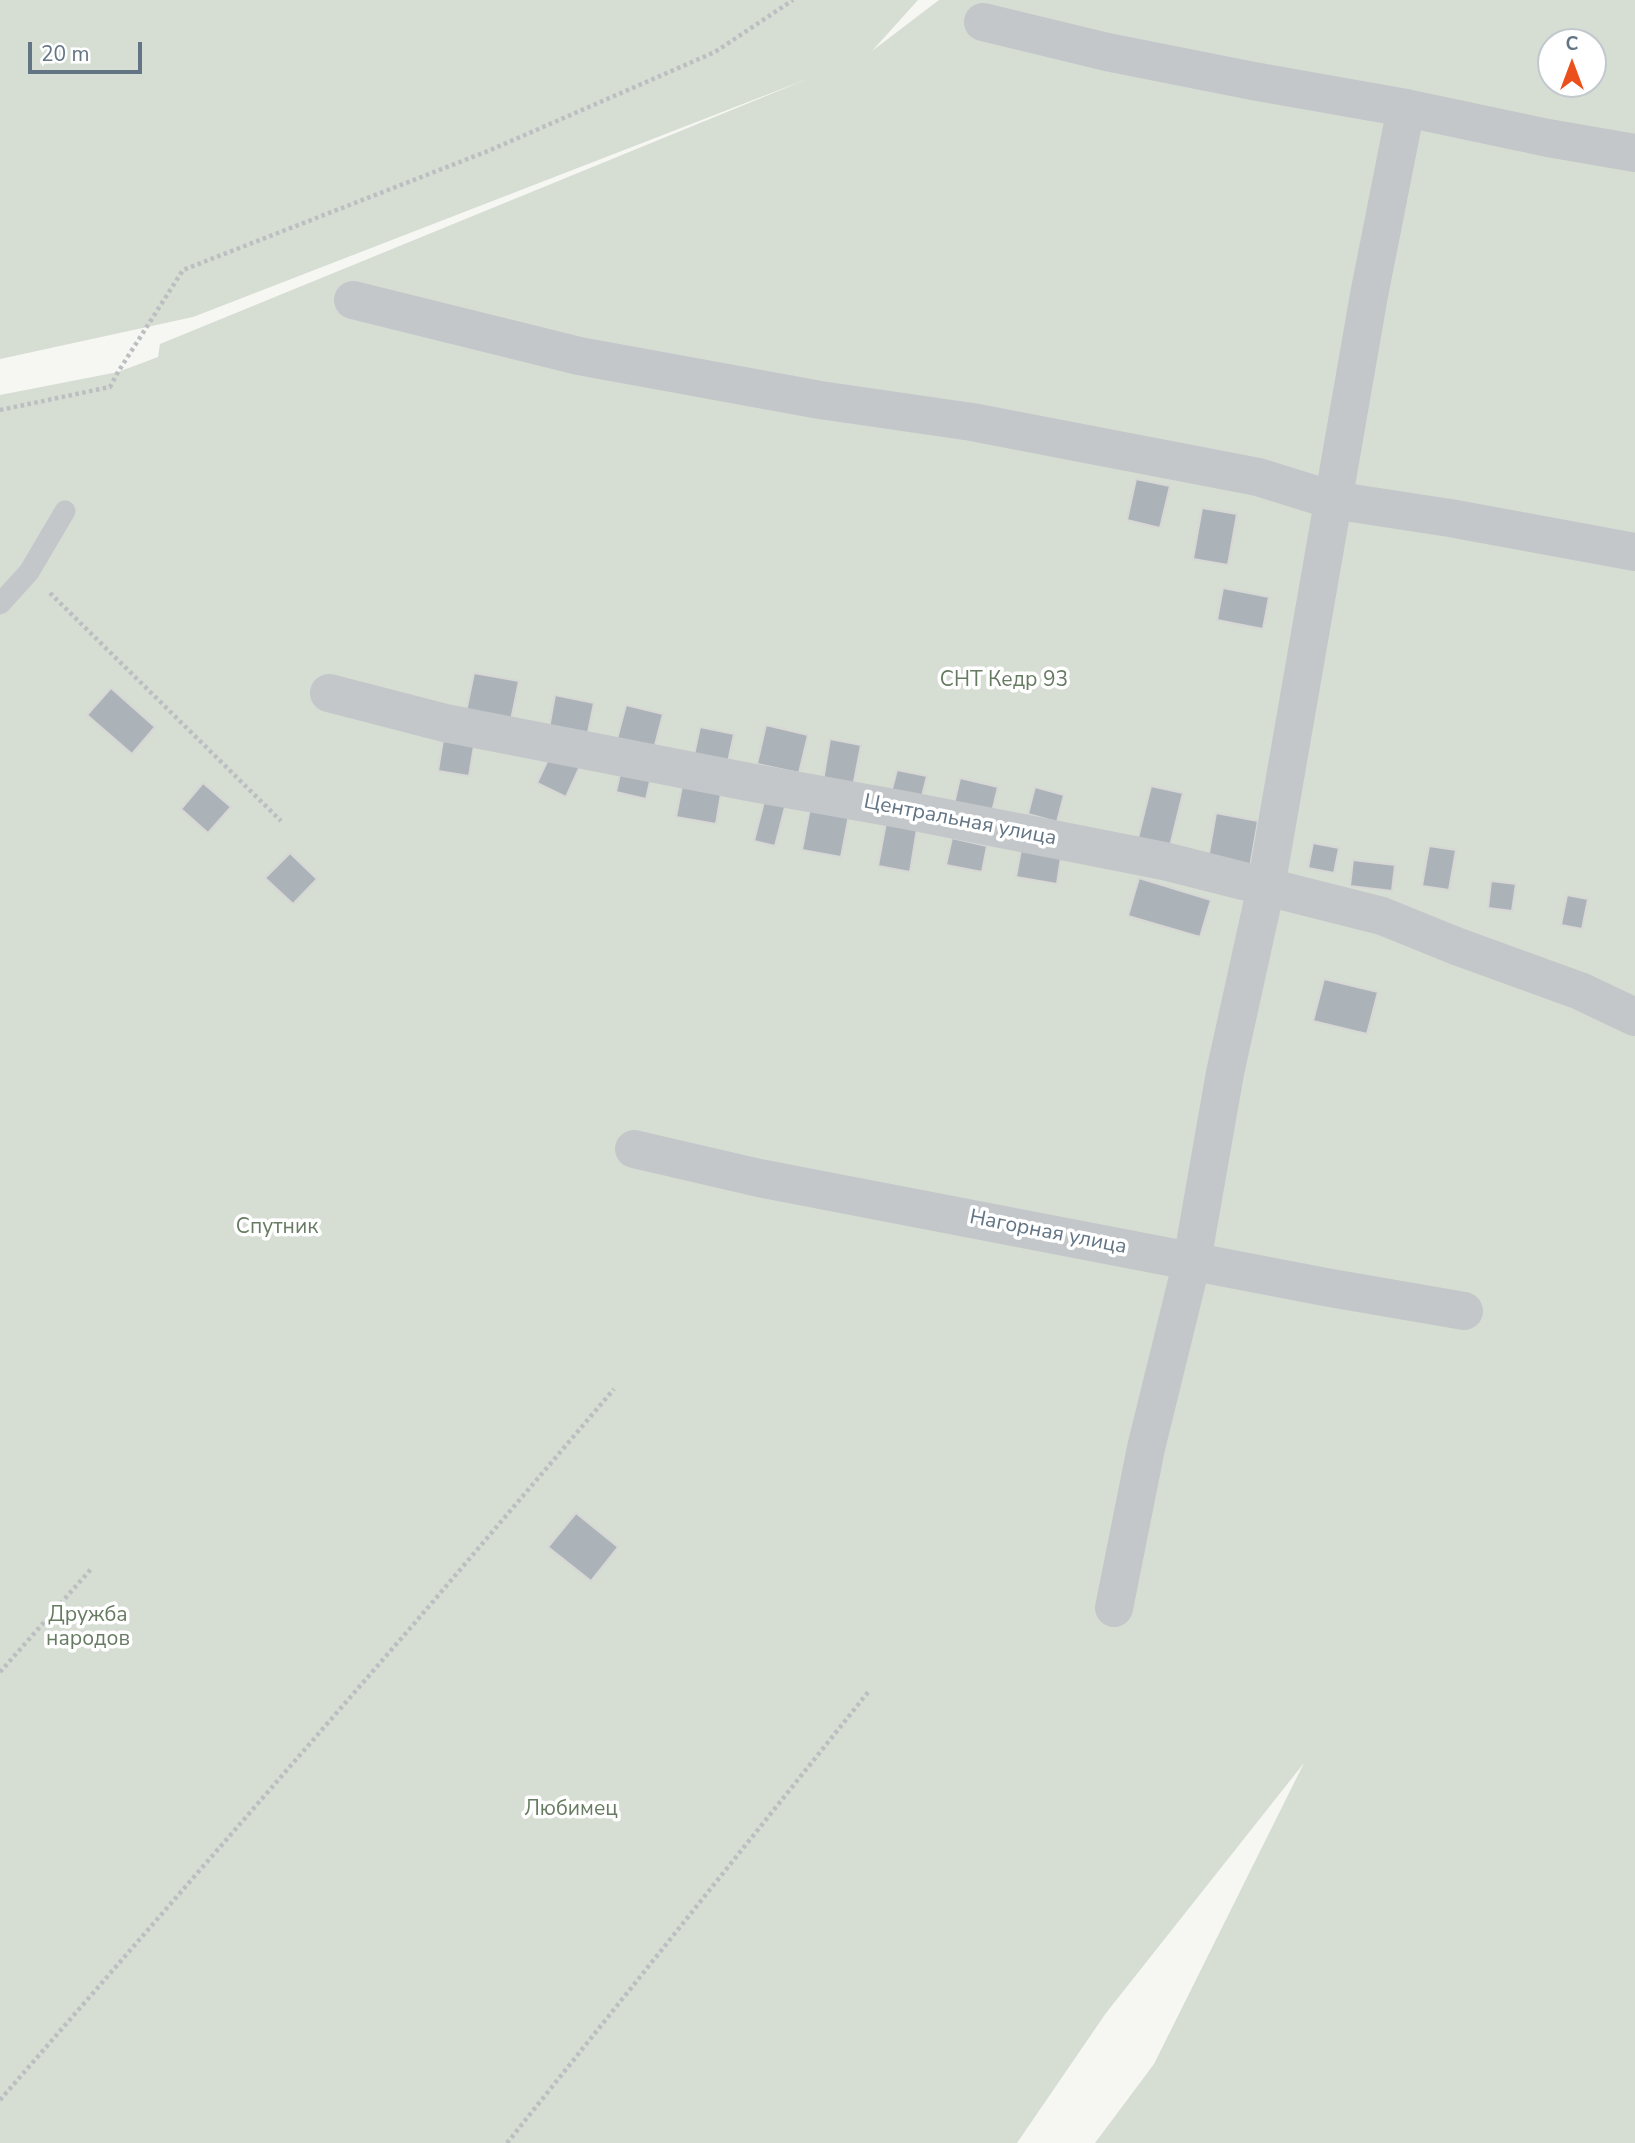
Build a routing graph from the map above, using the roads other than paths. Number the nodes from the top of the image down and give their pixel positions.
1 (983, 22) dead end
2 (1406, 108) junction
3 (1635, 153) edge
4 (353, 300) dead end
5 (1332, 500) junction
6 (65, 511) dead end
7 (1635, 552) edge
8 (0, 604) edge
9 (329, 693) dead end
10 (1266, 887) junction
11 (1635, 1017) edge
12 (634, 1149) dead end
13 (1192, 1261) junction
14 (1464, 1311) dead end
15 (1114, 1608) dead end

1 - 2 street
2 - 3 street
2 - 5 street
4 - 5 street
5 - 7 street
5 - 10 street
6 - 8 lane
9 - 10 street, Центральная улица
10 - 11 street, Центральная улица
10 - 13 street
12 - 13 street, Нагорная улица
13 - 14 street, Нагорная улица
13 - 15 street

